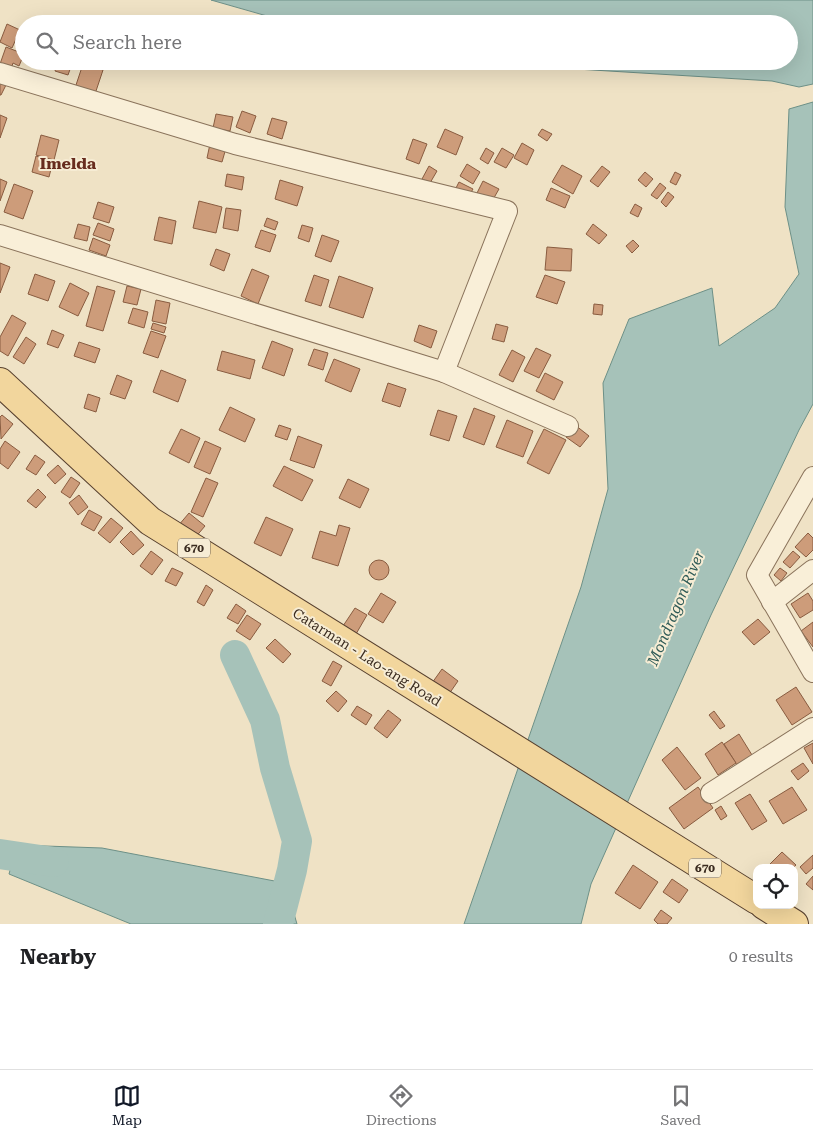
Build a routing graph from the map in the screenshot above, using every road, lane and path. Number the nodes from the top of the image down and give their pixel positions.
1 (0, 73) edge
2 (0, 235) edge
3 (444, 372) junction
4 (0, 382) edge
5 (568, 426) dead end
6 (813, 477) edge
7 (813, 570) edge
8 (772, 602) junction
9 (813, 672) edge
10 (813, 728) edge
11 (711, 793) dead end
12 (753, 897) edge
13 (770, 909) edge
14 (794, 924) edge

1 - 3 street
2 - 3 street
3 - 5 street
4 - 12 main road, Catarman - Lao-ang Road / 670
6 - 8 street
7 - 8 street
8 - 9 street
10 - 11 street
13 - 14 main road

